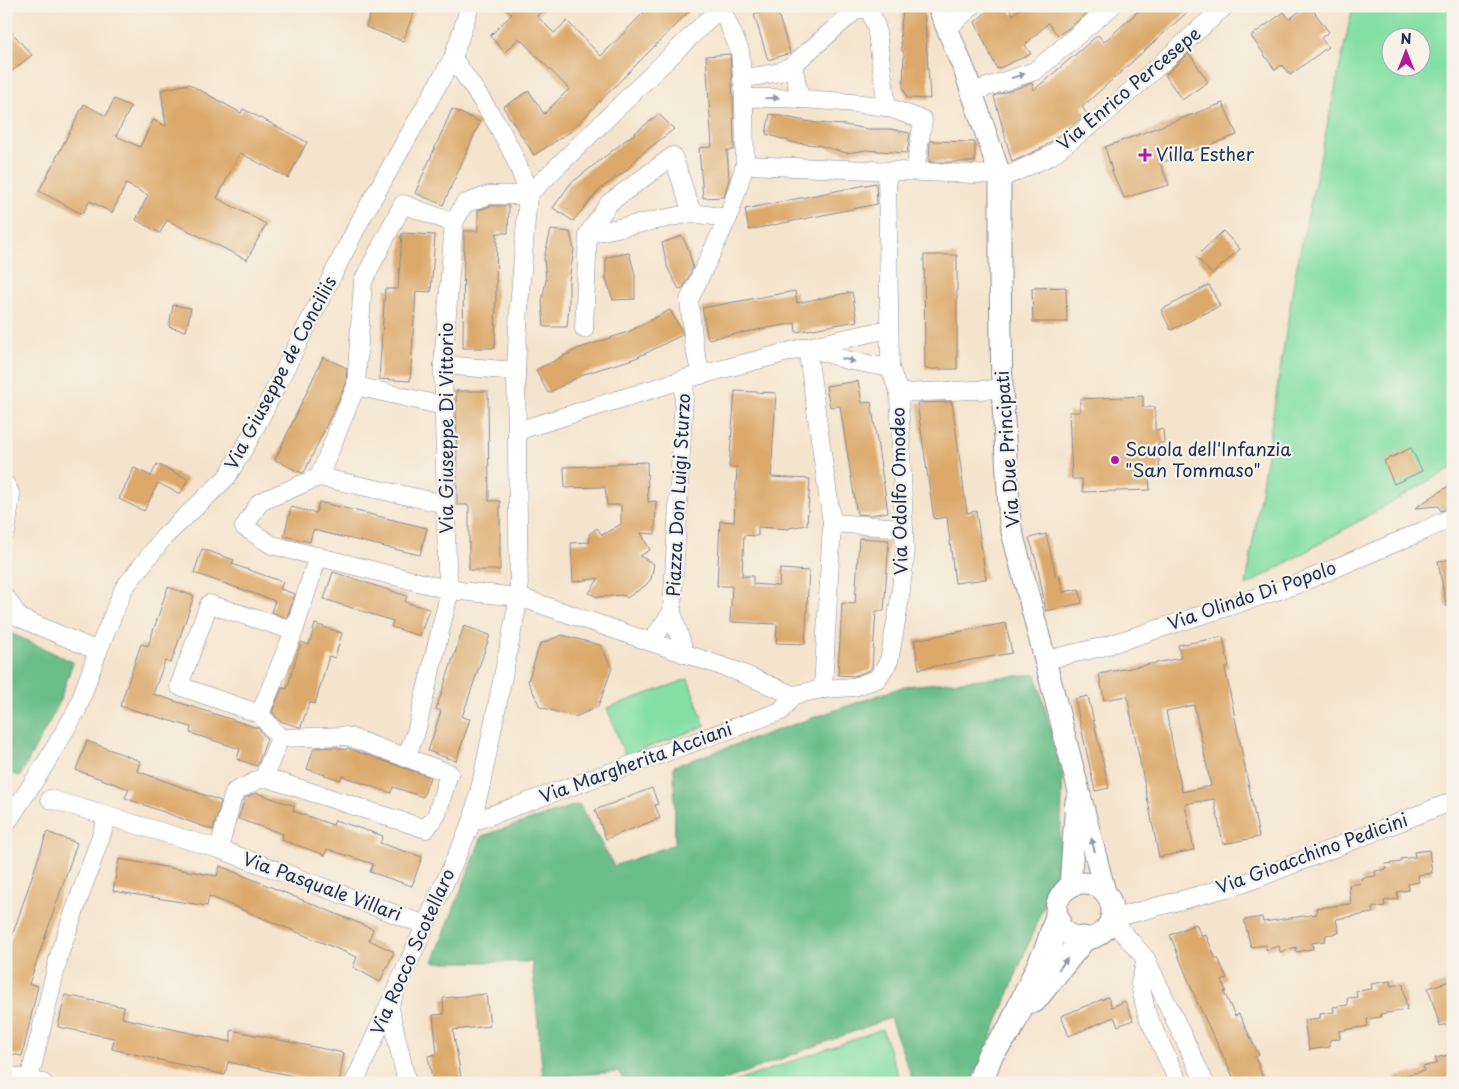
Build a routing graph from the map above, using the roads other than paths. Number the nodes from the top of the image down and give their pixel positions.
1 (470, 6) edge
2 (972, 6) edge
3 (1112, 6) edge
4 (1225, 6) edge
5 (721, 7) edge
6 (943, 13) edge
7 (452, 58) junction
8 (793, 65) junction
9 (742, 79) junction
10 (972, 92) junction
11 (744, 98) junction
12 (800, 98) junction
13 (887, 108) junction
14 (745, 165) junction
15 (887, 171) junction
16 (915, 171) junction
17 (1000, 177) junction
18 (528, 195) junction
19 (692, 213) junction
20 (728, 218) junction
21 (454, 223) junction
22 (588, 234) junction
23 (889, 329) junction
24 (584, 330) dead end
25 (807, 347) junction
26 (443, 365) junction
27 (890, 368) junction
28 (516, 371) junction
29 (693, 377) junction
30 (356, 386) junction
31 (1002, 389) junction
32 (899, 393) junction
33 (444, 406) junction
34 (518, 431) junction
35 (319, 477) junction
36 (6, 484) edge
37 (446, 504) junction
38 (1453, 517) edge
39 (832, 523) junction
40 (904, 528) junction
41 (6, 532) edge
42 (318, 556) junction
43 (450, 590) junction
44 (519, 597) junction
45 (6, 598) edge
46 (672, 612) junction
47 (294, 631) junction
48 (651, 642) junction
49 (98, 651) junction
50 (685, 654) junction
51 (1046, 660) junction
52 (823, 689) junction
53 (793, 695) junction
54 (260, 714) junction
55 (280, 738) junction
56 (406, 758) junction
57 (264, 777) junction
58 (1077, 781) junction
59 (50, 800) dead end
60 (1453, 801) edge
61 (108, 816) junction
62 (472, 822) junction
63 (6, 824) edge
64 (219, 849) junction
65 (1070, 887) junction
66 (1105, 892) junction
67 (1057, 919) junction
68 (1111, 919) junction
69 (425, 926) junction
70 (1083, 939) junction
71 (1146, 959) junction
72 (389, 1006) junction
73 (1010, 1029) junction
74 (6, 1076) edge
75 (36, 1081) edge
76 (354, 1083) edge
77 (407, 1083) edge
78 (980, 1083) edge
79 (1179, 1083) edge
80 (1205, 1083) edge

1 - 7 street, Via Giuseppe de Conciliis
2 - 6 street
10 -> 3 street
4 - 17 street, Via Enrico Percesepe
5 - 9 street, Piazza Don Luigi Sturzo
5 - 18 street
6 - 10 street, Via Due Principati
7 - 18 street
7 - 49 street, Via Giuseppe de Conciliis
8 - 9 street
8 - 12 street
8 - 13 street
9 - 11 street, Piazza Don Luigi Sturzo
10 - 17 street, Via Due Principati
11 -> 12 street
11 - 14 street, Piazza Don Luigi Sturzo
12 - 13 street
13 - 16 street
14 - 15 street
14 - 20 street, Piazza Don Luigi Sturzo
15 - 16 street
15 - 23 street, Via Odolfo Omodeo
16 - 17 street
17 - 31 street, Via Due Principati
18 - 21 street, Via Giuseppe Di Vittorio
18 - 28 street
19 - 20 street
19 - 22 street
19 - 22 street
20 - 29 street, Piazza Don Luigi Sturzo
21 - 26 street, Via Giuseppe Di Vittorio
21 - 30 street
22 - 24 street
23 - 25 street
23 - 27 street, Via Odolfo Omodeo
25 -> 27 street
25 - 29 street
25 - 39 street
26 - 28 street
26 - 33 street, Via Giuseppe Di Vittorio
27 - 32 street, Via Odolfo Omodeo
28 - 34 street
29 - 34 street
29 - 46 street, Piazza Don Luigi Sturzo
30 - 33 street
30 - 35 street
31 - 32 street, Via Odolfo Omodeo
31 - 51 street, Via Due Principati
32 - 40 street, Via Odolfo Omodeo
33 - 37 street, Via Giuseppe Di Vittorio
34 - 44 street
35 - 37 street
35 - 42 street
36 - 41 street
37 - 43 street, Via Giuseppe Di Vittorio
38 - 51 street, Via Olindo Di Popolo
39 - 40 street
39 - 52 street
40 - 52 street, Via Odolfo Omodeo
42 - 43 street
42 - 47 street
43 - 44 street
43 - 56 street
44 - 48 street
44 - 62 street
45 - 49 street
46 - 48 street, Piazza Don Luigi Sturzo
46 - 50 street, Piazza Don Luigi Sturzo
47 - 54 street
47 - 54 street
48 - 50 street
49 - 63 street, Via Giuseppe de Conciliis
50 - 53 street
51 - 58 street, Via Due Principati
52 - 53 street
53 - 62 street, Via Margherita Acciani
54 - 55 street
55 - 56 street
55 - 57 street
56 - 57 street
57 - 64 street, Via Pasquale Villari
58 - 65 street
66 -> 58 street, Via Due Principati
59 - 61 street, Via Pasquale Villari
60 - 68 street, Via Gioacchino Pedicini
61 - 64 street, Via Pasquale Villari
61 - 75 street
62 - 69 street, Via Rocco Scotellaro
64 - 69 street, Via Pasquale Villari
65 - 66 street
65 - 67 street
66 - 68 street
67 - 70 street
67 - 73 main road
68 - 70 street
68 - 71 street
69 - 72 street, Via Rocco Scotellaro
73 -> 70 main road
71 - 79 street
71 - 80 street
72 - 76 street, Via Rocco Scotellaro
72 - 77 street
73 - 78 main road
74 - 75 street

